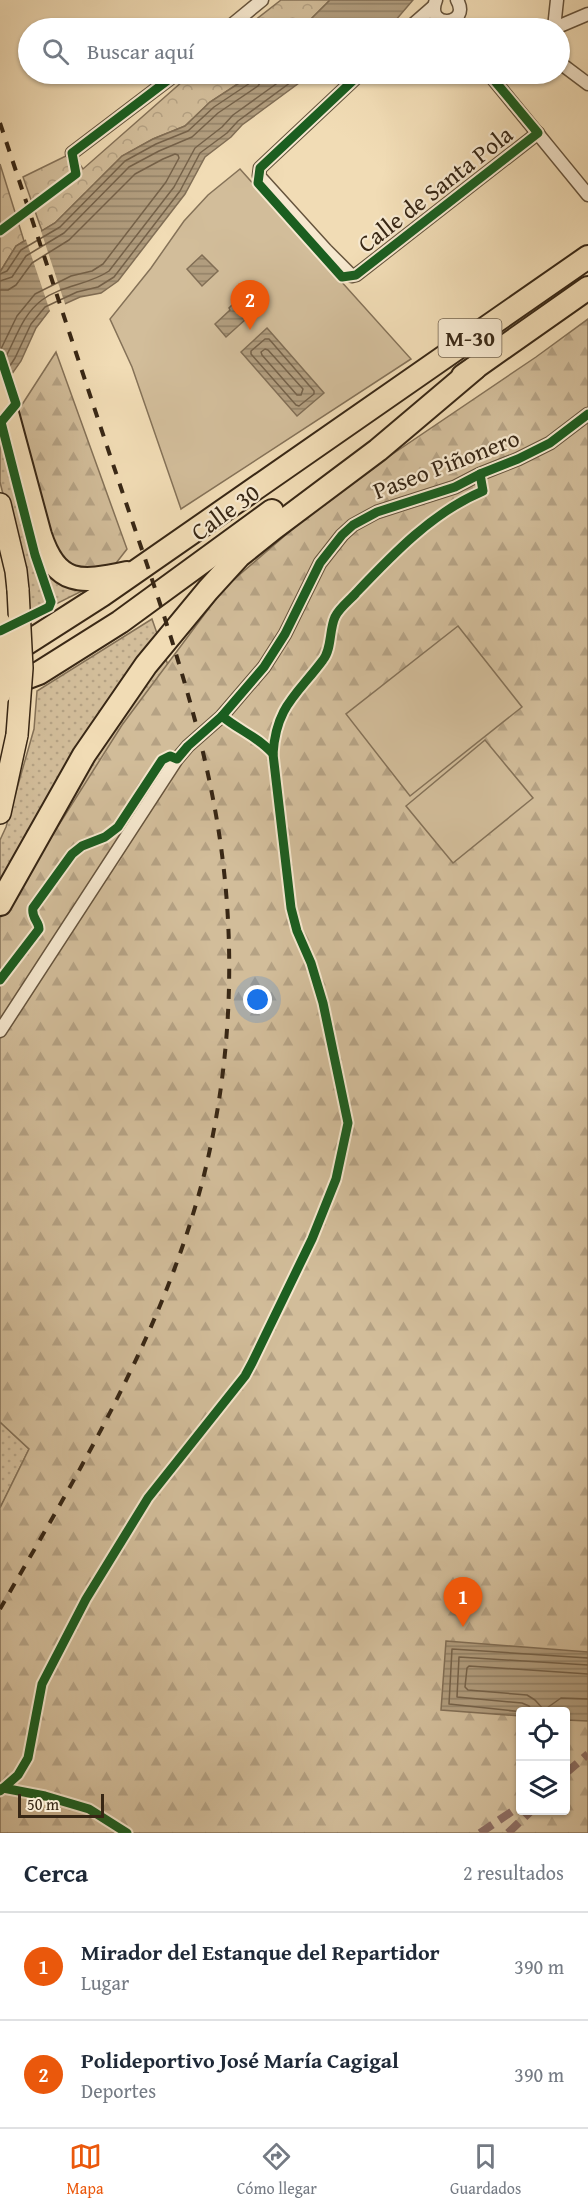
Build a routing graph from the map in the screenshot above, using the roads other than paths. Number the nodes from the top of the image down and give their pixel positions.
1 (262, 0) edge
2 (557, 0) edge
3 (461, 2) edge
4 (435, 4) edge
5 (588, 14) edge
6 (240, 18) edge
7 (420, 18) edge
8 (438, 18) edge
9 (456, 18) edge
10 (556, 18) edge
11 (570, 22) edge
12 (570, 70) edge
13 (163, 84) edge
14 (349, 84) edge
15 (497, 84) edge
16 (588, 84) edge
17 (538, 133) junction
18 (72, 153) dead end
19 (588, 195) edge
20 (587, 257) edge
21 (588, 288) edge
22 (475, 368) junction
23 (0, 387) edge
24 (588, 414) edge
25 (0, 504) edge
26 (134, 572) junction
27 (0, 623) edge
28 (0, 657) edge
29 (39, 673) junction
30 (0, 688) edge
31 (0, 694) edge
32 (0, 813) edge
33 (0, 903) edge
34 (0, 1031) edge

1 - 6 street
2 - 10 street
3 - 9 street
4 - 7 street
4 - 8 street
5 - 11 street
12 - 16 street
13 - 18 street
14 - 17 street, Calle de Santa Pola
15 - 17 street
17 - 19 street
20 - 26 highway, M-30
21 - 22 highway, M-30
22 - 29 highway, Calle 30 / M-30
22 - 33 highway
23 - 26 highway
24 - 34 street, Paseo Piñonero
25 - 32 highway, bridge
26 - 28 highway, M-30
27 - 31 highway, bridge
29 - 30 highway, Calle 30 / M-30
29 - 31 highway

